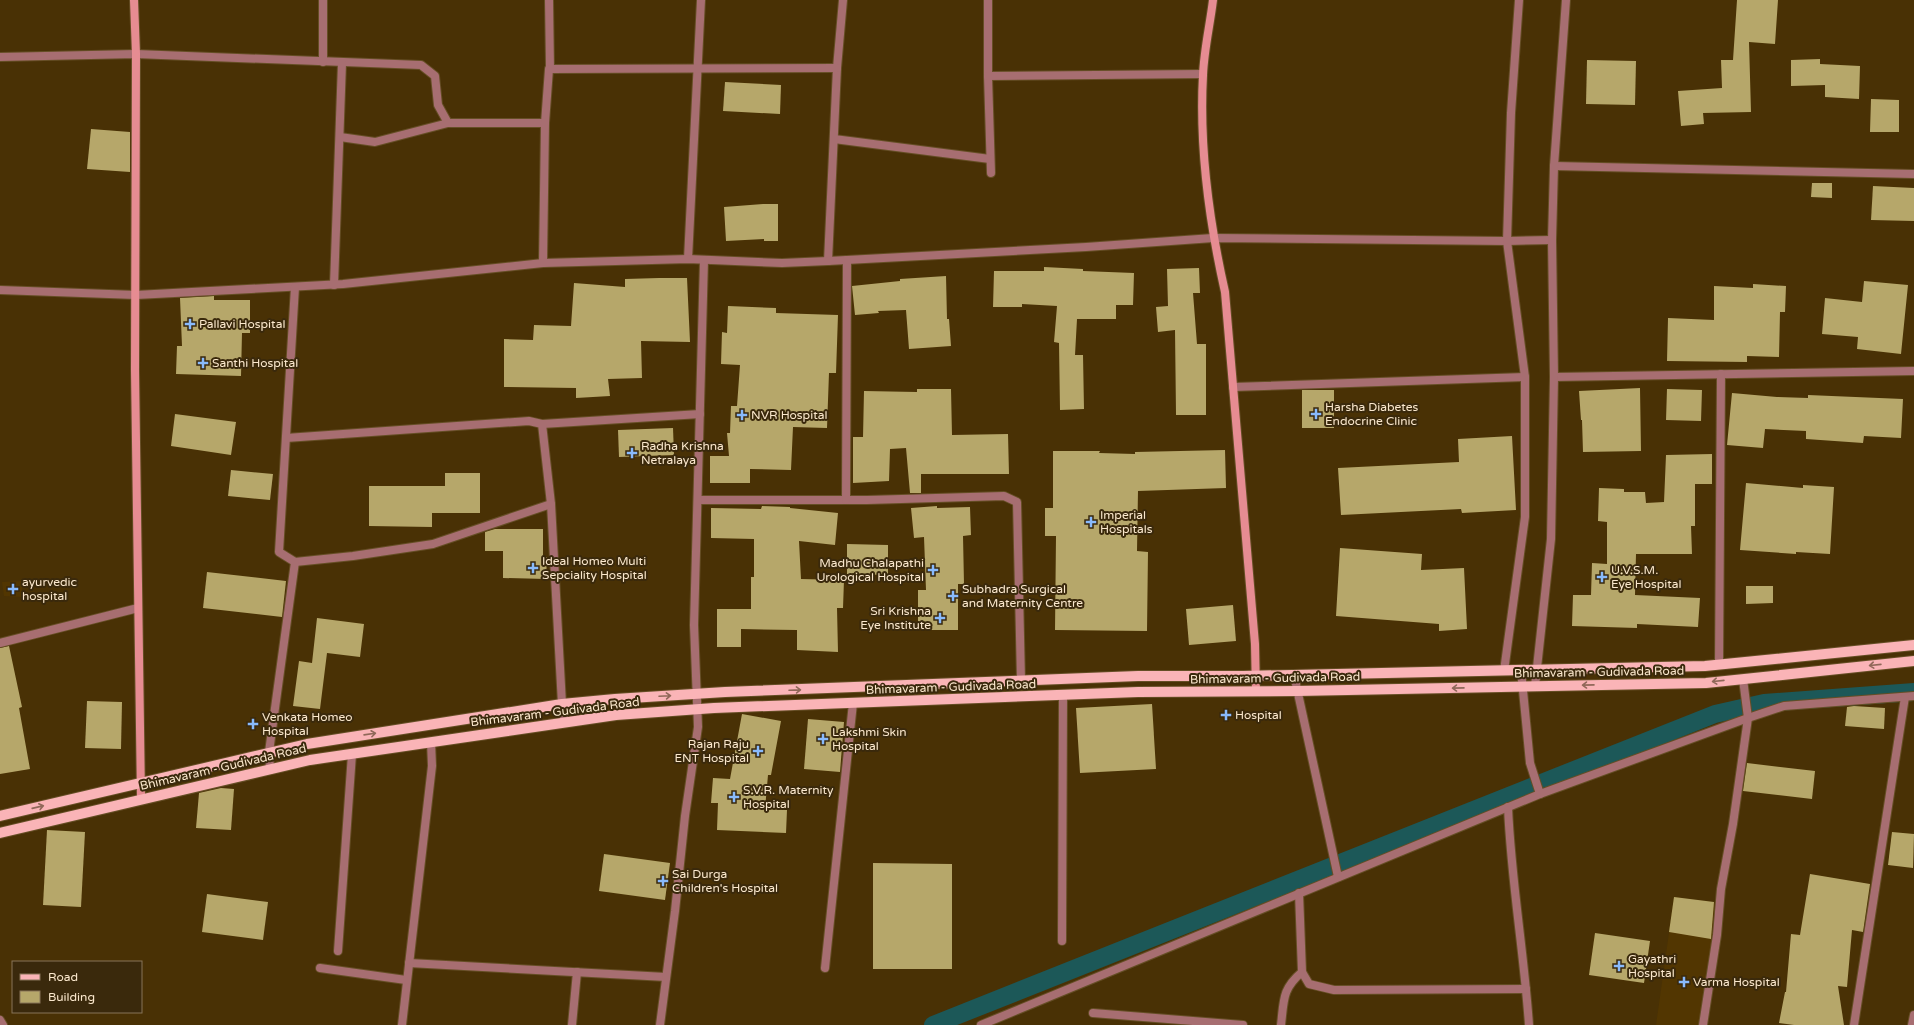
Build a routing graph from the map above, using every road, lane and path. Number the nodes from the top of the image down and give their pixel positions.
1 (134, 0) edge
2 (323, 0) edge
3 (549, 0) edge
4 (701, 0) edge
5 (843, 0) edge
6 (988, 0) edge
7 (1213, 0) edge
8 (1519, 0) edge
9 (1566, 0) edge
10 (136, 54) junction
11 (0, 57) edge
12 (323, 62) junction
13 (342, 63) junction
14 (836, 68) junction
15 (550, 69) junction
16 (696, 70) junction
17 (1203, 74) junction
18 (988, 76) junction
19 (448, 123) junction
20 (545, 123) junction
21 (340, 137) junction
22 (834, 139) junction
23 (990, 159) junction
24 (1554, 166) junction
25 (991, 173) dead end
26 (1914, 174) edge
27 (1213, 238) junction
28 (1552, 240) junction
29 (1507, 241) junction
30 (688, 259) junction
31 (704, 260) junction
32 (847, 260) junction
33 (828, 262) junction
34 (543, 263) junction
35 (334, 285) junction
36 (296, 286) junction
37 (0, 290) edge
38 (136, 295) junction
39 (1914, 371) edge
40 (1721, 374) junction
41 (1525, 377) junction
42 (1554, 377) junction
43 (1233, 387) junction
44 (700, 414) junction
45 (542, 424) junction
46 (286, 438) junction
47 (698, 500) junction
48 (846, 500) junction
49 (551, 504) junction
50 (295, 562) junction
51 (138, 608) junction
52 (0, 643) edge
53 (1914, 645) edge
54 (1914, 661) edge
55 (1719, 665) junction
56 (1537, 669) junction
57 (1521, 670) junction
58 (1504, 671) junction
59 (1294, 675) junction
60 (1256, 676) junction
61 (1021, 681) junction
62 (1744, 682) junction
63 (1535, 686) junction
64 (1522, 687) junction
65 (1297, 691) junction
66 (1256, 692) junction
67 (698, 695) junction
68 (1063, 696) junction
69 (1914, 696) edge
70 (1905, 697) junction
71 (853, 703) junction
72 (562, 704) junction
73 (698, 710) junction
74 (1748, 714) junction
75 (565, 722) junction
76 (431, 742) junction
77 (269, 752) junction
78 (352, 754) junction
79 (270, 770) junction
80 (140, 783) junction
81 (1540, 794) junction
82 (141, 799) junction
83 (1508, 807) junction
84 (0, 816) edge
85 (0, 833) edge
86 (1338, 876) junction
87 (1299, 893) junction
88 (1062, 941) dead end
89 (338, 951) dead end
90 (408, 964) junction
91 (320, 968) dead end
92 (826, 968) dead end
93 (577, 972) junction
94 (1302, 972) junction
95 (666, 977) junction
96 (406, 980) junction
97 (1526, 989) junction
98 (1093, 1013) dead end
99 (1914, 1015) edge
100 (0, 1020) edge
101 (3, 1025) edge
102 (402, 1025) edge
103 (572, 1025) edge
104 (660, 1025) edge
105 (981, 1025) edge
106 (1243, 1025) edge
107 (1281, 1025) edge
108 (1529, 1025) edge
109 (1703, 1025) edge
110 (1854, 1025) edge
111 (1912, 1025) edge

1 - 10 street
2 - 12 street
3 - 15 street
4 - 16 street
5 - 14 street
6 - 18 street
7 - 17 street
8 - 29 street
9 - 24 street
10 - 11 street
10 - 12 street
10 - 38 street
12 - 13 street
13 - 19 street
13 - 21 street
14 - 16 street
14 - 22 street
15 - 16 street
15 - 20 street
16 - 30 street
17 - 18 street
17 - 27 street
18 - 23 street
19 - 20 street
19 - 21 street
20 - 34 street
21 - 35 street
22 - 23 street
22 - 33 street
23 - 25 street
24 - 26 street
24 - 28 street
27 - 29 street
27 - 32 street
27 - 43 street
28 - 29 street
28 - 42 street
29 - 41 street
30 - 31 street
30 - 34 street
31 - 33 street
31 - 44 street
32 - 33 street
32 - 48 street
34 - 35 street
35 - 36 street
36 - 38 street
36 - 46 street
37 - 38 street
38 - 51 street
39 - 40 street
40 - 42 street
40 - 55 street
41 - 43 street
41 - 58 street
42 - 56 street
43 - 60 street
44 - 45 street
44 - 47 street
45 - 46 street
45 - 49 street
46 - 50 street
47 - 48 street
47 - 67 street
48 - 61 street
49 - 50 street
49 - 72 street
50 - 77 street
51 - 52 street
51 - 80 street
53 - 55 main road, Bhimavaram - Gudivada Road
54 -> 62 main road, Bhimavaram - Gudivada Road
55 - 56 main road, Bhimavaram - Gudivada Road
56 - 57 main road, Bhimavaram - Gudivada Road
56 - 63 street
57 - 58 main road, Bhimavaram - Gudivada Road
57 - 64 street
58 - 59 main road, Bhimavaram - Gudivada Road
59 - 60 main road, Bhimavaram - Gudivada Road
59 - 65 street
60 - 61 main road, Bhimavaram - Gudivada Road
60 - 66 street
67 -> 61 main road, Bhimavaram - Gudivada Road
62 -> 63 main road, Bhimavaram - Gudivada Road
62 - 74 street
63 - 64 main road, Bhimavaram - Gudivada Road
64 -> 65 main road, Bhimavaram - Gudivada Road
64 - 81 street
65 - 66 main road, Bhimavaram - Gudivada Road
65 - 86 street
66 - 68 main road, Bhimavaram - Gudivada Road
72 -> 67 main road, Bhimavaram - Gudivada Road
67 - 73 street
68 - 71 main road, Bhimavaram - Gudivada Road
68 - 88 street
69 - 70 street
70 - 74 street
70 - 110 street
71 - 73 main road, Bhimavaram - Gudivada Road
71 - 92 street
72 - 75 street
77 -> 72 main road, Bhimavaram - Gudivada Road
73 - 75 main road, Bhimavaram - Gudivada Road
73 - 95 street
74 - 81 street
74 - 109 street
75 - 76 main road, Bhimavaram - Gudivada Road
76 - 78 main road, Bhimavaram - Gudivada Road
76 - 90 street
77 - 79 street
77 - 80 main road, Bhimavaram - Gudivada Road
78 - 79 main road, Bhimavaram - Gudivada Road
78 - 89 street
79 - 82 main road, Bhimavaram - Gudivada Road
80 - 82 street
84 -> 80 main road, Bhimavaram - Gudivada Road
81 - 83 street
82 - 85 main road, Bhimavaram - Gudivada Road
83 - 86 street
83 - 97 street
86 - 87 street
87 - 94 street
87 - 105 street
90 - 93 street
90 - 96 street
91 - 96 street
93 - 95 street
93 - 103 street
94 - 97 street
94 - 107 street
95 - 104 street
96 - 102 street
97 - 108 street
98 - 106 street
99 - 111 street
100 - 101 street

